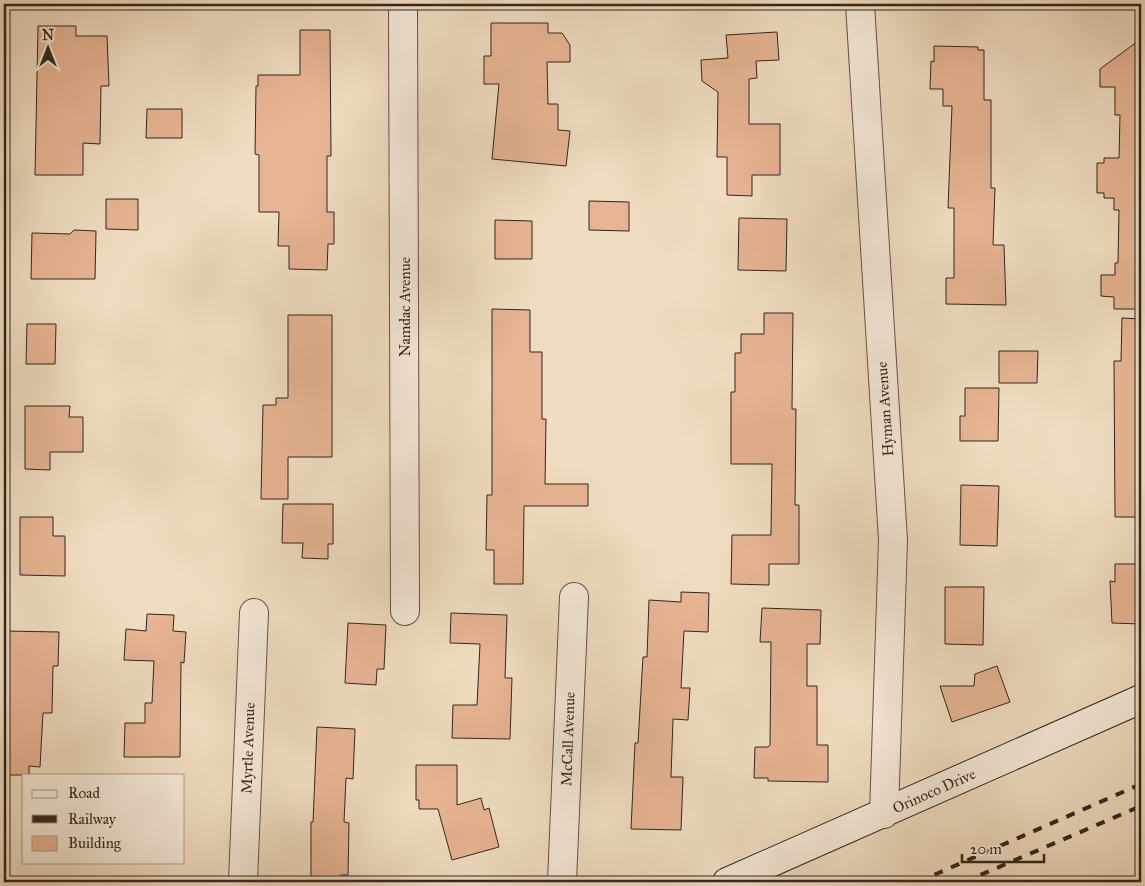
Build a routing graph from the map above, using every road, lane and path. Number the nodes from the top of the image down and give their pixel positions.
1 (404, 4) edge
2 (860, 4) edge
3 (574, 597) dead end
4 (405, 611) dead end
5 (254, 613) dead end
6 (1141, 699) edge
7 (884, 814) junction
8 (242, 882) edge
9 (562, 882) edge
10 (727, 882) edge

1 - 4 street, Namdac Avenue
2 - 7 street, Hyman Avenue
3 - 9 street, McCall Avenue
5 - 8 street, Myrtle Avenue
6 - 7 street, Orinoco Drive
7 - 10 street, Orinoco Drive

